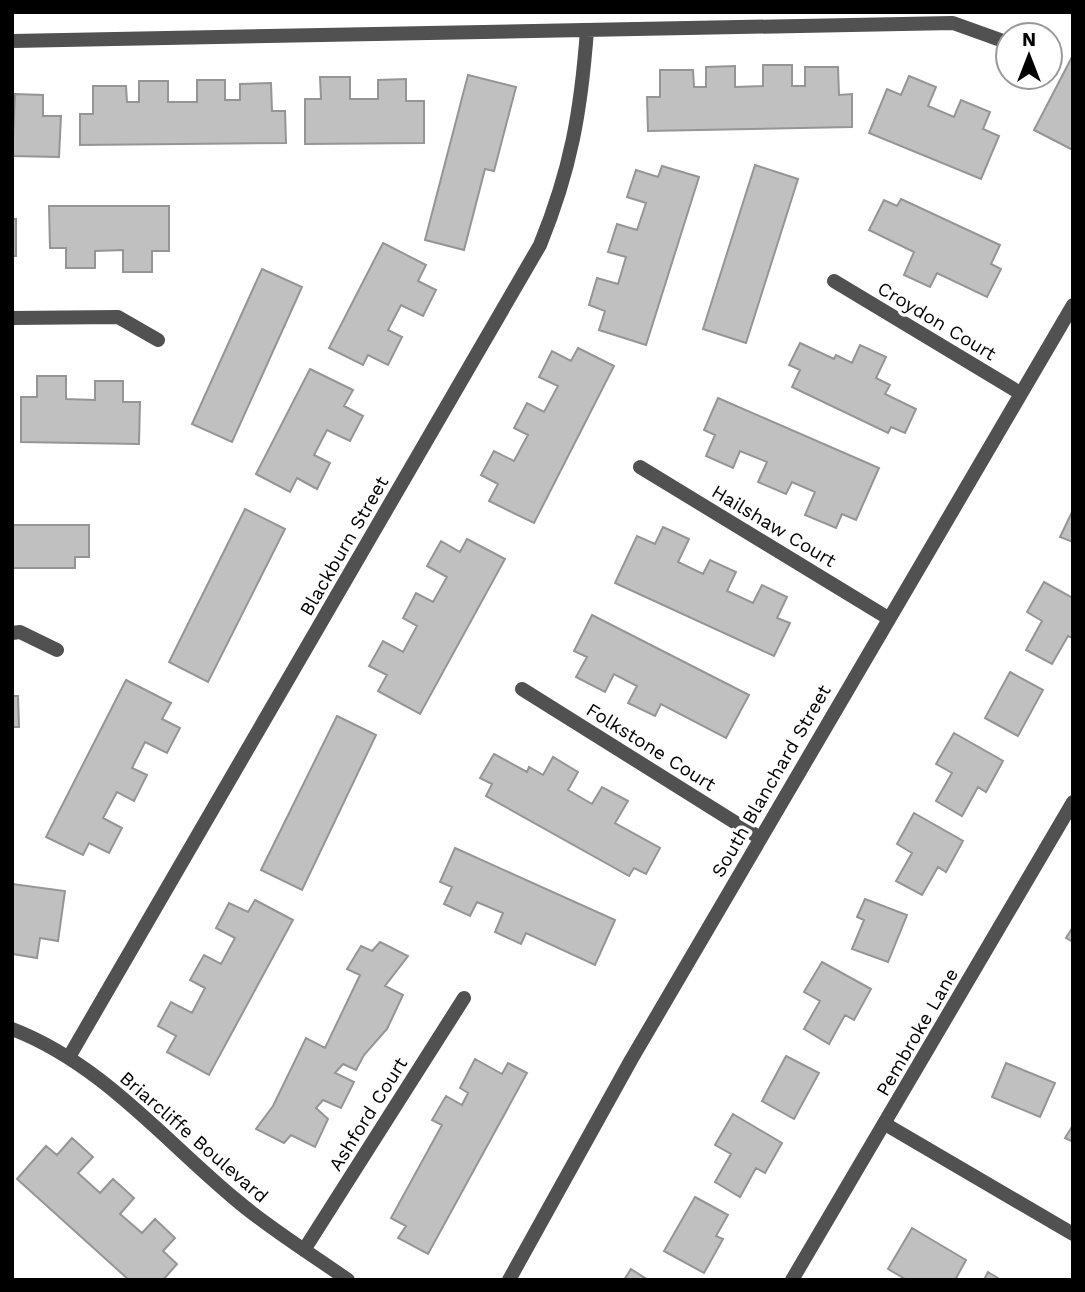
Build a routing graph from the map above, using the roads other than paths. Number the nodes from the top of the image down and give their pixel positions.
1 (587, 30) junction
2 (994, 38) edge
3 (12, 41) edge
4 (834, 281) dead end
5 (1073, 305) edge
6 (12, 317) edge
7 (158, 341) dead end
8 (1020, 393) junction
9 (640, 467) dead end
10 (888, 618) junction
11 (12, 632) edge
12 (57, 650) dead end
13 (522, 689) dead end
14 (1073, 802) edge
15 (760, 838) junction
16 (464, 998) dead end
17 (12, 1030) edge
18 (68, 1057) junction
19 (885, 1124) junction
20 (1073, 1234) edge
21 (304, 1250) junction
22 (348, 1280) edge
23 (509, 1280) edge
24 (792, 1280) edge

1 - 2 street
1 - 3 street
1 - 18 street, Blackburn Street
4 - 8 street, Croydon Court
5 - 8 street, South Blanchard Street
6 - 7 street
8 - 10 street, South Blanchard Street
9 - 10 street, Hailshaw Court
10 - 15 street, South Blanchard Street
11 - 12 street
13 - 15 street, Folkstone Court
14 - 19 street, Pembroke Lane
15 - 23 street, South Blanchard Street
16 - 21 street, Ashford Court
17 - 18 street, Briarcliffe Boulevard
18 - 21 street, Briarcliffe Boulevard
19 - 20 street
19 - 24 street, Pembroke Lane
21 - 22 street, Briarcliffe Boulevard

